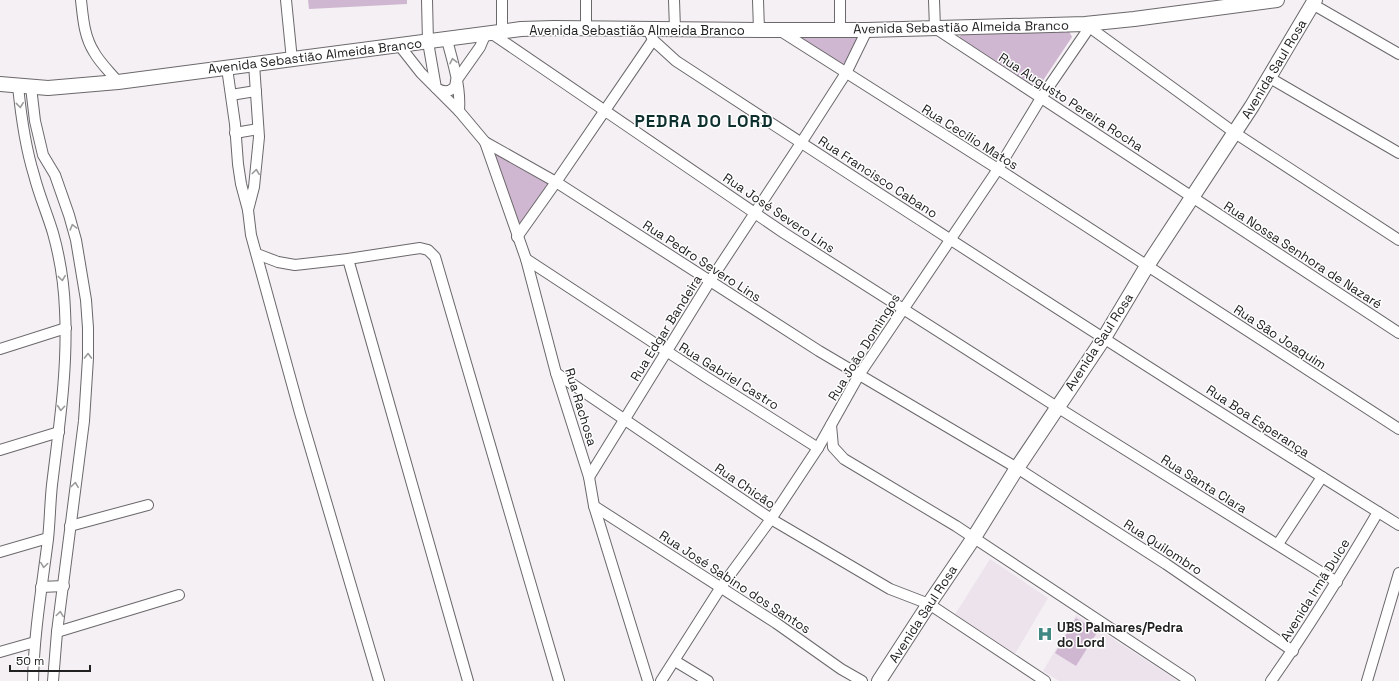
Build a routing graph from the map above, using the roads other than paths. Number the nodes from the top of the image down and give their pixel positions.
1 (81, 0) edge
2 (286, 0) edge
3 (427, 0) edge
4 (502, 0) edge
5 (586, 0) edge
6 (674, 0) edge
7 (758, 0) edge
8 (840, 0) edge
9 (934, 0) edge
10 (1268, 1) edge
11 (1250, 2) edge
12 (1315, 2) edge
13 (1087, 26) junction
14 (935, 28) junction
15 (586, 29) junction
16 (674, 29) junction
17 (840, 29) junction
18 (759, 30) junction
19 (779, 30) junction
20 (867, 30) junction
21 (493, 32) junction
22 (651, 34) junction
23 (447, 40) junction
24 (428, 42) junction
25 (399, 45) junction
26 (1399, 54) edge
27 (292, 60) junction
28 (254, 64) junction
29 (227, 68) junction
30 (846, 73) junction
31 (1270, 78) junction
32 (456, 81) junction
33 (118, 82) junction
34 (0, 84) edge
35 (24, 86) junction
36 (436, 88) junction
37 (256, 91) junction
38 (231, 95) junction
39 (1041, 98) junction
40 (459, 111) junction
41 (605, 111) junction
42 (258, 129) junction
43 (236, 133) junction
44 (1235, 134) junction
45 (485, 142) junction
46 (801, 143) junction
47 (1399, 154) edge
48 (44, 155) junction
49 (30, 160) junction
50 (998, 169) junction
51 (556, 182) junction
52 (1192, 198) junction
53 (248, 210) junction
54 (756, 213) junction
55 (517, 237) junction
56 (950, 239) junction
57 (1399, 240) edge
58 (257, 254) junction
59 (348, 259) junction
60 (526, 259) junction
61 (1147, 266) junction
62 (710, 282) junction
63 (903, 309) junction
64 (66, 328) junction
65 (1399, 333) edge
66 (1104, 338) junction
67 (0, 349) edge
68 (667, 352) junction
69 (556, 373) junction
70 (859, 375) junction
71 (1057, 407) junction
72 (625, 419) junction
73 (831, 425) junction
74 (1399, 429) edge
75 (59, 432) junction
76 (818, 448) junction
77 (0, 450) edge
78 (1017, 468) junction
79 (589, 477) junction
80 (1322, 478) junction
81 (148, 505) dead end
82 (594, 506) junction
83 (1378, 512) junction
84 (771, 519) junction
85 (1399, 525) edge
86 (70, 526) junction
87 (48, 538) junction
88 (973, 539) junction
89 (1278, 544) junction
90 (0, 552) edge
91 (1399, 573) edge
92 (1337, 582) junction
93 (64, 586) junction
94 (41, 587) junction
95 (721, 587) junction
96 (179, 596) dead end
97 (929, 604) junction
98 (57, 632) junction
99 (35, 642) junction
100 (1293, 651) junction
101 (0, 652) edge
102 (675, 661) junction
103 (33, 681) edge
104 (53, 681) edge
105 (379, 681) edge
106 (468, 681) edge
107 (559, 681) edge
108 (648, 681) edge
109 (662, 681) edge
110 (708, 681) edge
111 (862, 681) edge
112 (879, 681) edge
113 (1045, 681) edge
114 (1190, 681) edge
115 (1271, 681) edge
116 (1367, 681) edge

1 - 33 street
2 - 27 street
3 - 24 street
4 - 21 street
5 - 15 street
6 - 16 street
7 - 18 street
8 - 17 street
9 - 14 street
10 - 11 street, Avenida Sebastião Almeida Branco
11 - 13 street, Avenida Sebastião Almeida Branco
12 - 26 street
12 - 31 street, Avenida Saul Rosa
13 - 14 street, Avenida Sebastião Almeida Branco
13 - 39 street, Rua João Domingos
13 - 44 street
14 - 20 street, Avenida Sebastião Almeida Branco
14 - 39 street, Rua Augusto Pereira Rocha
15 - 21 street, Avenida Sebastião Almeida Branco
15 - 22 street, Avenida Sebastião Almeida Branco
16 - 18 street, Avenida Sebastião Almeida Branco
16 - 22 street, Avenida Sebastião Almeida Branco
17 - 19 street, Avenida Sebastião Almeida Branco
17 - 20 street, Avenida Sebastião Almeida Branco
18 - 19 street, Avenida Sebastião Almeida Branco
19 - 30 street, Rua Cecílio Matos
20 - 30 street, Rua Edgar Bandeira
21 - 23 street, Avenida Sebastião Almeida Branco
21 - 32 street
21 - 41 street, Rua José Severo Lins
22 - 41 street
22 - 46 street, Rua Francisco Cabano
23 - 24 street, Avenida Sebastião Almeida Branco
32 -> 23 street
24 - 25 street, Avenida Sebastião Almeida Branco
24 - 36 street
25 - 27 street, Avenida Sebastião Almeida Branco
25 - 36 street, Rua Pedro Severo Lins
27 - 28 street, Avenida Sebastião Almeida Branco
28 - 29 street, Avenida Sebastião Almeida Branco
28 - 37 street
29 - 33 street, Avenida Sebastião Almeida Branco
29 - 38 street
30 - 46 street, Rua Edgar Bandeira
30 - 50 street, Rua Cecílio Matos
31 - 44 street, Avenida Saul Rosa
31 - 47 street
32 - 36 street
32 - 40 street
33 - 35 street, Avenida Sebastião Almeida Branco
34 - 35 street, Avenida Sebastião Almeida Branco
35 - 48 street
35 -> 49 street
36 - 40 street, Rua Pedro Severo Lins
37 - 38 street
37 - 42 street
38 - 43 street
39 - 50 street, Rua João Domingos
39 - 52 street, Rua Augusto Pereira Rocha
40 - 45 street, Rua Pedro Severo Lins
41 - 51 street
41 - 54 street, Rua José Severo Lins
42 - 43 street
53 -> 42 street
43 - 53 street
44 - 52 street, Avenida Saul Rosa
44 - 57 street
45 - 51 street, Rua Pedro Severo Lins
45 - 55 street, Rua Rachosa
46 - 54 street, Rua Edgar Bandeira
46 - 56 street, Rua Francisco Cabano
48 - 49 street
86 -> 48 street
49 -> 64 street
50 - 56 street, Rua João Domingos
50 - 61 street, Rua Cecílio Matos
51 - 55 street
51 - 62 street, Rua Pedro Severo Lins
52 - 61 street, Avenida Saul Rosa
52 - 65 street, Rua Nossa Senhora de Nazaré
53 - 58 street
54 - 62 street, Rua Edgar Bandeira
54 - 63 street, Rua José Severo Lins
55 - 60 street, Rua Rachosa
56 - 63 street, Rua João Domingos
56 - 66 street, Rua Francisco Cabano
58 - 59 street
58 - 105 street
59 - 106 street
59 - 107 street
60 - 68 street, Rua Gabriel Castro
60 - 69 street, Rua Rachosa
61 - 66 street, Avenida Saul Rosa
61 - 74 street, Rua São Joaquim
62 - 68 street, Rua Edgar Bandeira
62 - 70 street, Rua Pedro Severo Lins
63 - 70 street, Rua João Domingos
63 - 71 street, Rua José Severo Lins
64 - 67 street
64 -> 75 street
66 - 71 street, Avenida Saul Rosa
66 - 80 street, Rua Boa Esperança
68 - 72 street, Rua Edgar Bandeira
68 - 76 street, Rua Gabriel Castro
69 - 72 street, Rua Chicão
69 - 79 street, Rua Rachosa
70 - 73 street, Rua João Domingos
70 - 78 street, Rua Pedro Severo Lins
71 - 78 street, Avenida Saul Rosa
71 - 89 street, Rua Santa Clara
72 - 79 street, Rua Edgar Bandeira
72 - 84 street, Rua Chicão
73 - 76 street, Rua João Domingos
73 - 88 street
75 - 77 street
75 - 87 street
76 - 84 street, Rua João Domingos
78 - 88 street, Avenida Saul Rosa
78 - 100 street, Rua Quilombro
79 - 82 street, Rua Rachosa
80 - 83 street, Rua Boa Esperança
80 - 89 street
81 - 86 street
82 - 95 street, Rua José Sabino dos Santos
82 - 108 street, Rua Rachosa
83 - 85 street, Rua Boa Esperança
83 - 92 street, Avenida Irmã Dulce
84 - 95 street, Rua João Domingos
84 - 97 street, Rua Chicão
86 - 93 street
87 - 90 street
87 -> 94 street
88 - 97 street, Avenida Saul Rosa
88 - 114 street
89 - 92 street, Rua Santa Clara
91 - 116 street
92 - 100 street, Avenida Irmã Dulce
93 - 94 street
98 -> 93 street
94 - 99 street
95 - 102 street, Rua João Domingos
95 - 111 street, Rua José Sabino dos Santos
96 - 98 street
97 - 112 street, Avenida Saul Rosa
97 - 113 street, Rua Chicão
98 - 104 street
99 - 101 street
99 - 103 street
100 - 115 street, Avenida Irmã Dulce
102 - 109 street, Rua João Domingos
102 - 110 street

